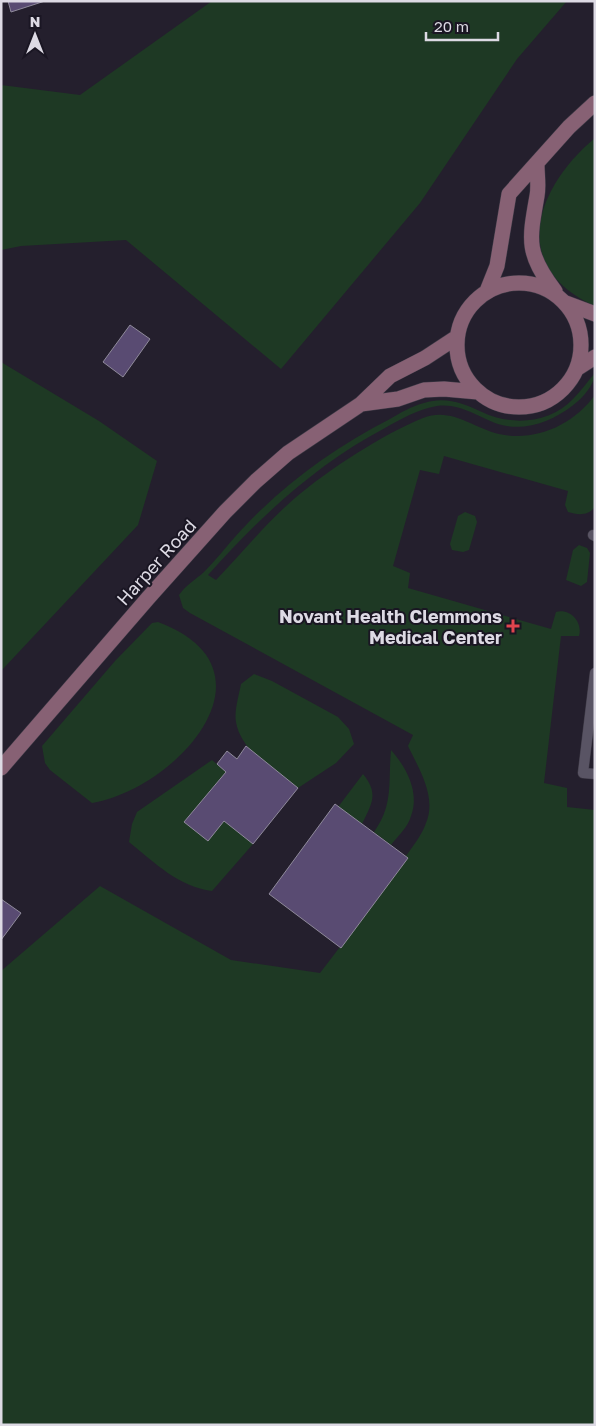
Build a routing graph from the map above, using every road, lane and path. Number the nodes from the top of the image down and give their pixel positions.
1 (595, 103) edge
2 (538, 165) junction
3 (487, 291) junction
4 (562, 299) junction
5 (595, 314) edge
6 (457, 337) junction
7 (595, 357) edge
8 (578, 368) junction
9 (478, 392) junction
10 (361, 404) junction
11 (595, 673) edge
12 (1, 768) edge
13 (595, 774) edge

1 - 2 main road
2 - 3 main road
2 - 4 main road
3 - 4 main road
3 - 6 main road
4 - 5 main road
4 - 8 main road
6 - 9 main road
6 - 10 main road, Harper Road
7 - 8 main road
8 - 9 main road
9 - 10 main road, Harper Road
10 - 12 main road, Harper Road
11 - 13 lane

